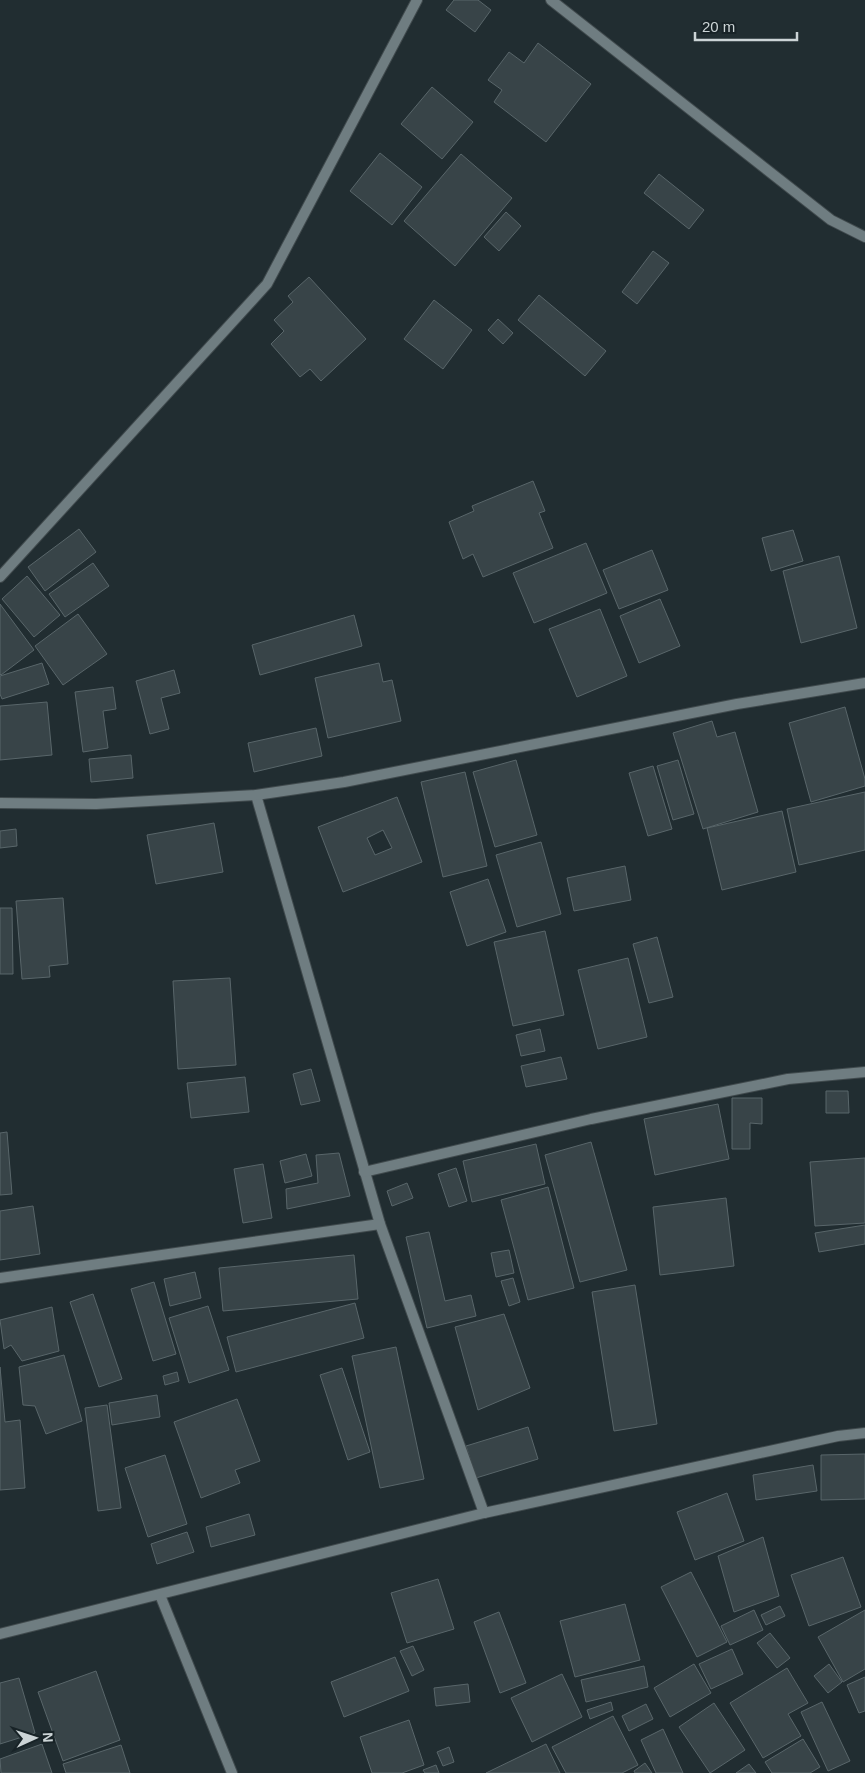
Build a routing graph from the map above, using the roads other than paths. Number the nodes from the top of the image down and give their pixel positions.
1 (417, 0) edge
2 (551, 0) edge
3 (865, 237) edge
4 (0, 577) edge
5 (865, 683) edge
6 (256, 795) junction
7 (0, 803) edge
8 (865, 1072) edge
9 (364, 1172) junction
10 (380, 1224) junction
11 (0, 1278) edge
12 (865, 1433) edge
13 (484, 1513) junction
14 (160, 1595) junction
15 (0, 1634) edge
16 (232, 1773) edge

1 - 4 street
2 - 3 street
5 - 6 street
6 - 7 street
6 - 9 street
8 - 9 street
9 - 10 street
10 - 11 street
10 - 13 street
12 - 13 street
13 - 14 street
14 - 15 street
14 - 16 street

